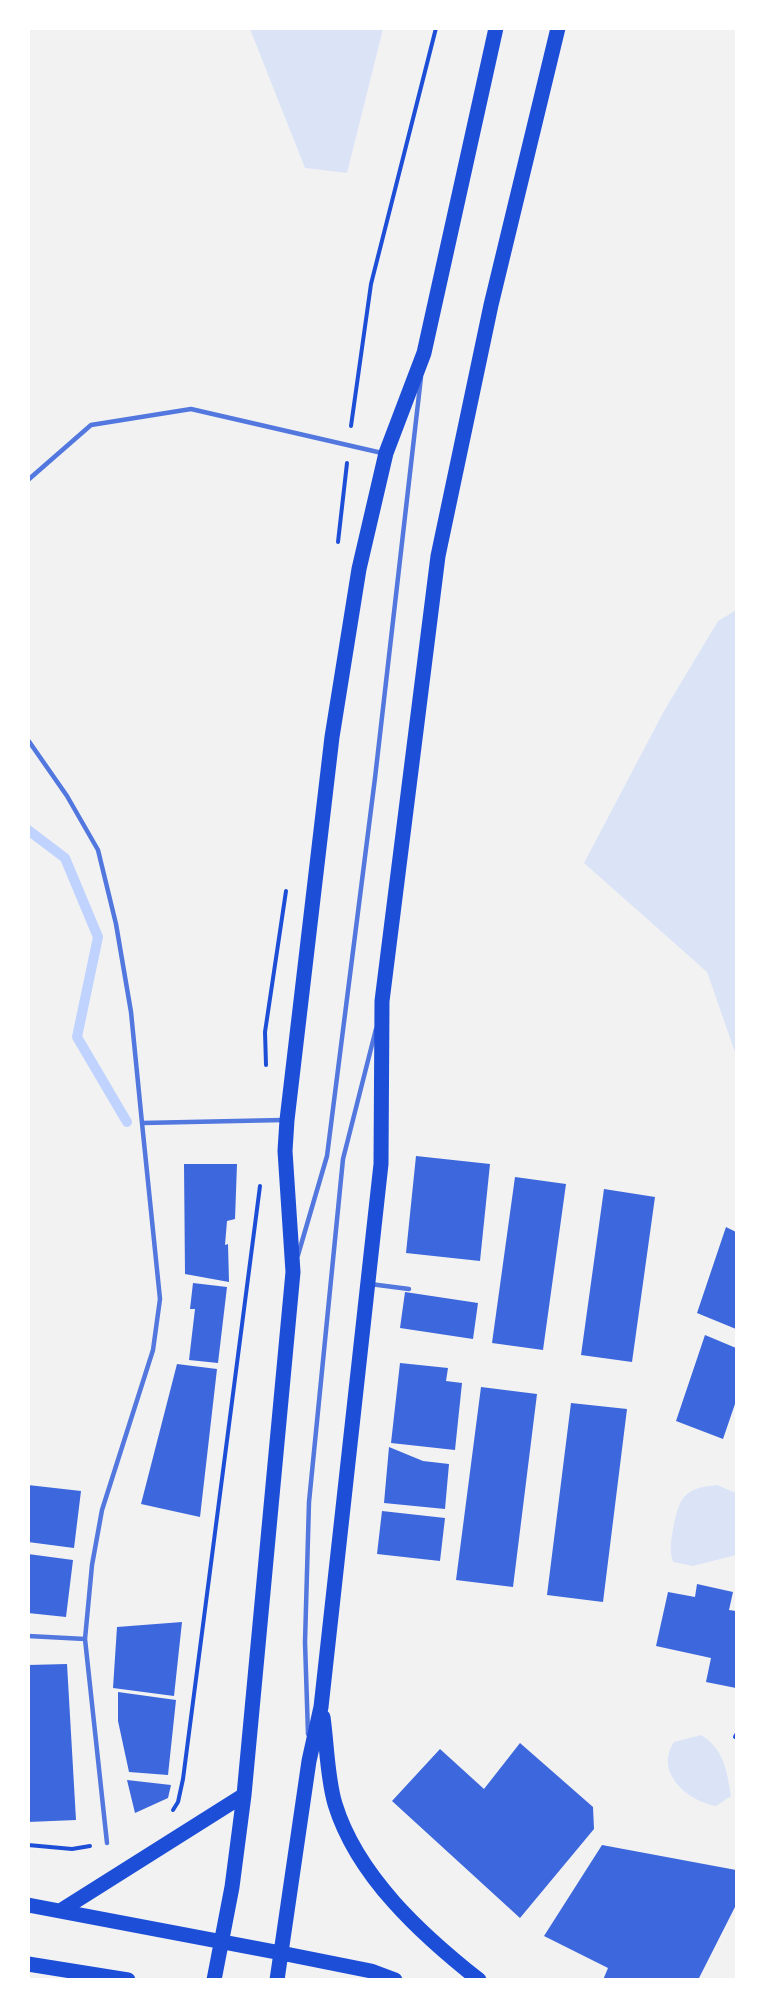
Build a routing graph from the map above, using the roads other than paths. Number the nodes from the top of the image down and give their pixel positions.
1 (495, 28) edge
2 (558, 28) edge
3 (424, 353) junction
4 (386, 453) junction
5 (28, 480) edge
6 (28, 740) edge
7 (382, 1001) junction
8 (287, 1120) junction
9 (142, 1124) junction
10 (293, 1272) junction
11 (368, 1283) junction
12 (409, 1289) dead end
13 (28, 1636) edge
14 (85, 1639) junction
15 (321, 1707) junction
16 (309, 1761) junction
17 (244, 1795) junction
18 (107, 1843) dead end
19 (28, 1905) edge
20 (60, 1911) junction
21 (220, 1941) junction
22 (281, 1953) junction
23 (28, 1964) edge
24 (128, 1980) edge
25 (214, 1980) edge
26 (277, 1980) edge
27 (395, 1980) edge
28 (479, 1980) edge

1 - 3 main road
2 - 7 main road
3 - 4 main road
3 - 10 lane
4 - 5 lane
4 - 8 main road
6 - 9 lane
7 - 11 main road
7 - 16 lane
8 - 9 lane
8 - 10 main road
9 - 14 lane
10 - 17 main road
11 - 12 lane
11 - 15 main road
13 - 14 lane
14 - 18 lane
15 - 16 main road
15 - 28 main road
16 - 22 main road
17 - 20 main road
17 - 21 main road
19 - 20 main road
20 - 21 main road
21 - 22 main road
21 - 25 main road
22 - 26 main road
22 - 27 main road
23 - 24 main road

